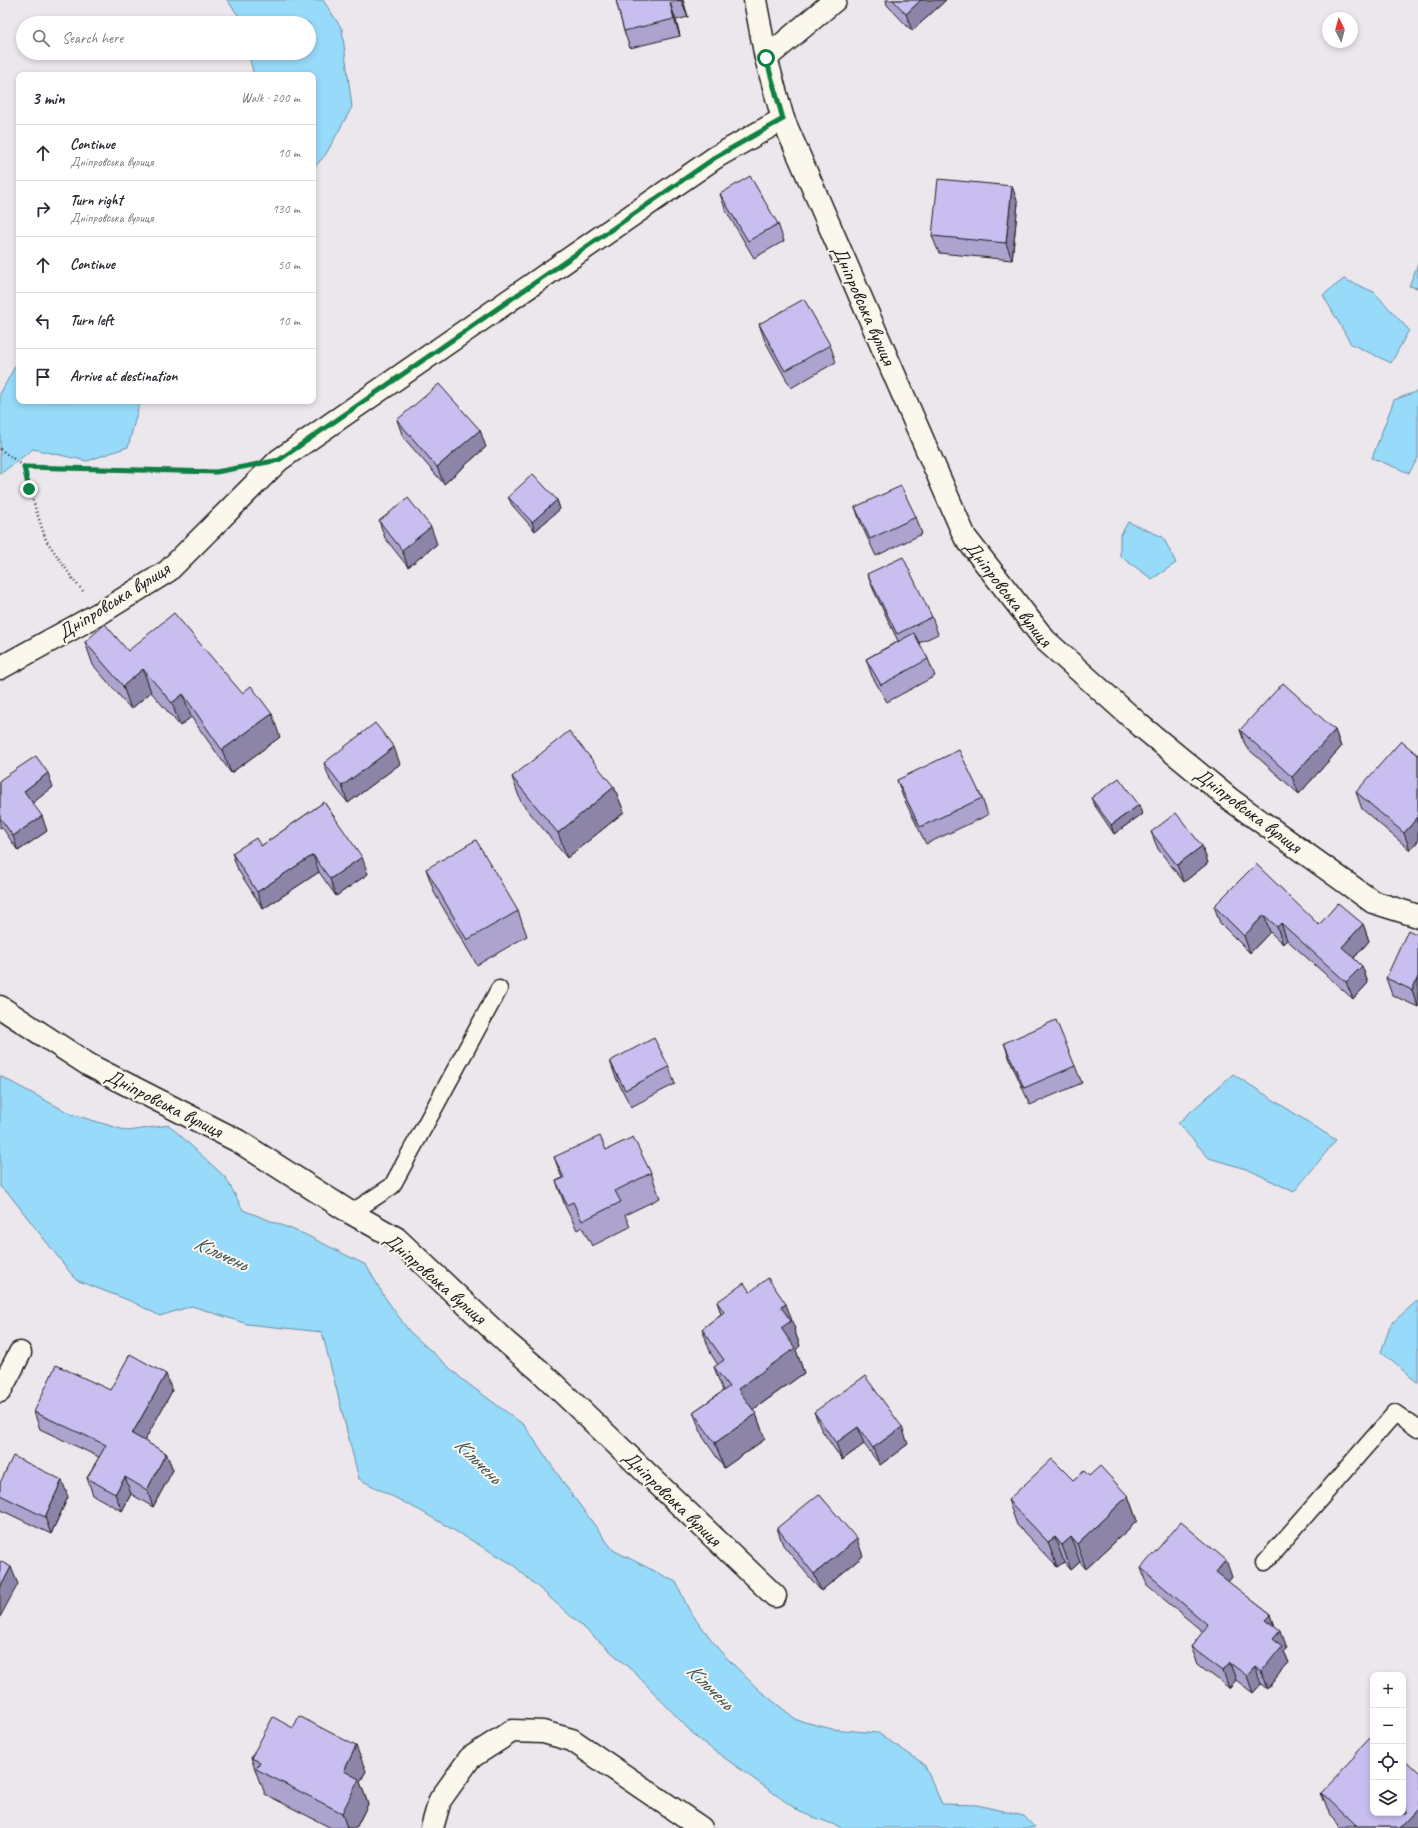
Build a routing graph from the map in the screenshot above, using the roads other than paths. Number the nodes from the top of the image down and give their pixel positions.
1 (755, 0) edge
2 (835, 0) edge
3 (766, 58) junction
4 (783, 119) junction
5 (0, 668) edge
6 (1418, 916) edge
7 (499, 990) dead end
8 (0, 1007) edge
9 (352, 1213) junction
10 (20, 1353) dead end
11 (0, 1391) edge
12 (1418, 1429) edge
13 (1265, 1562) dead end
14 (775, 1596) dead end
15 (432, 1828) edge
16 (701, 1828) edge

1 - 3 street, Дніпровська вулиця
2 - 3 street
3 - 4 street, Дніпровська вулиця
4 - 5 street, Дніпровська вулиця
4 - 6 street, Дніпровська вулиця
7 - 9 lane
8 - 9 street, Дніпровська вулиця
9 - 14 street, Дніпровська вулиця
10 - 11 street
12 - 13 lane
15 - 16 street

